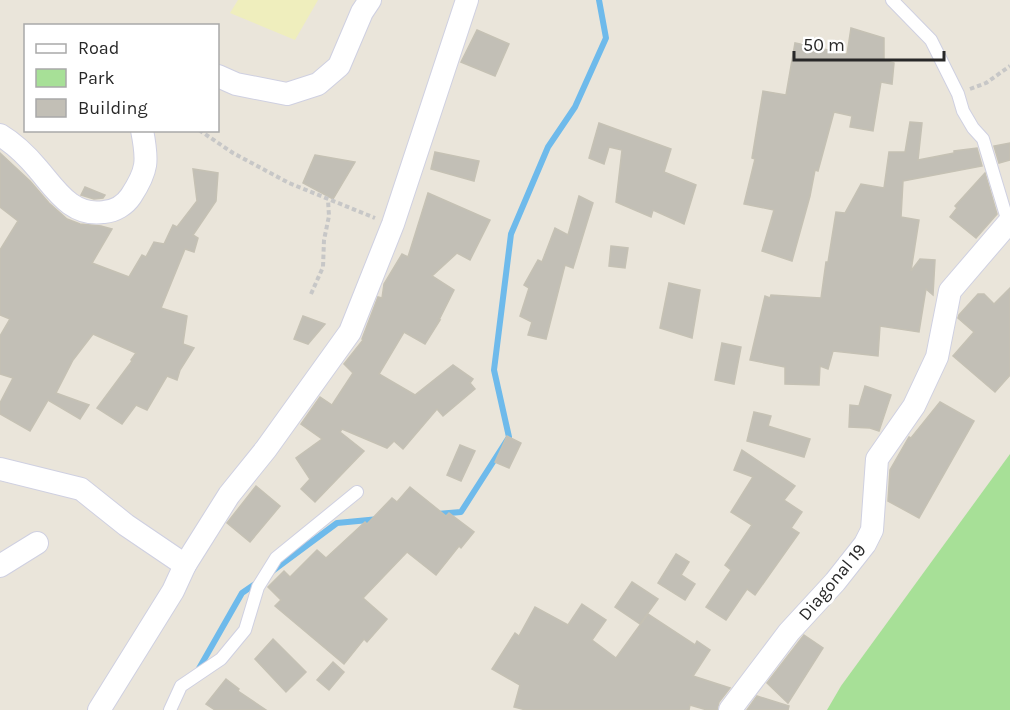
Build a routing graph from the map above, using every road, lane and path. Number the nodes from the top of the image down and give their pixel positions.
1 (370, 0) edge
2 (467, 0) edge
3 (892, 0) edge
4 (1010, 66) edge
5 (219, 76) edge
6 (958, 94) junction
7 (142, 132) edge
8 (203, 132) edge
9 (0, 135) edge
10 (328, 200) junction
11 (1009, 222) edge
12 (393, 224) junction
13 (311, 294) dead end
14 (0, 469) edge
15 (357, 492) dead end
16 (38, 543) dead end
17 (185, 565) junction
18 (0, 566) edge
19 (99, 710) edge
20 (170, 710) edge
21 (730, 710) edge

1 - 5 street
2 - 12 street
3 - 6 lane
4 - 6 path
6 - 11 lane
7 - 9 street
8 - 10 path
10 - 12 path
10 - 13 path
11 - 21 street, Diagonal 19
12 - 17 street
14 - 17 street
15 - 20 lane
16 - 18 street
17 - 19 street

